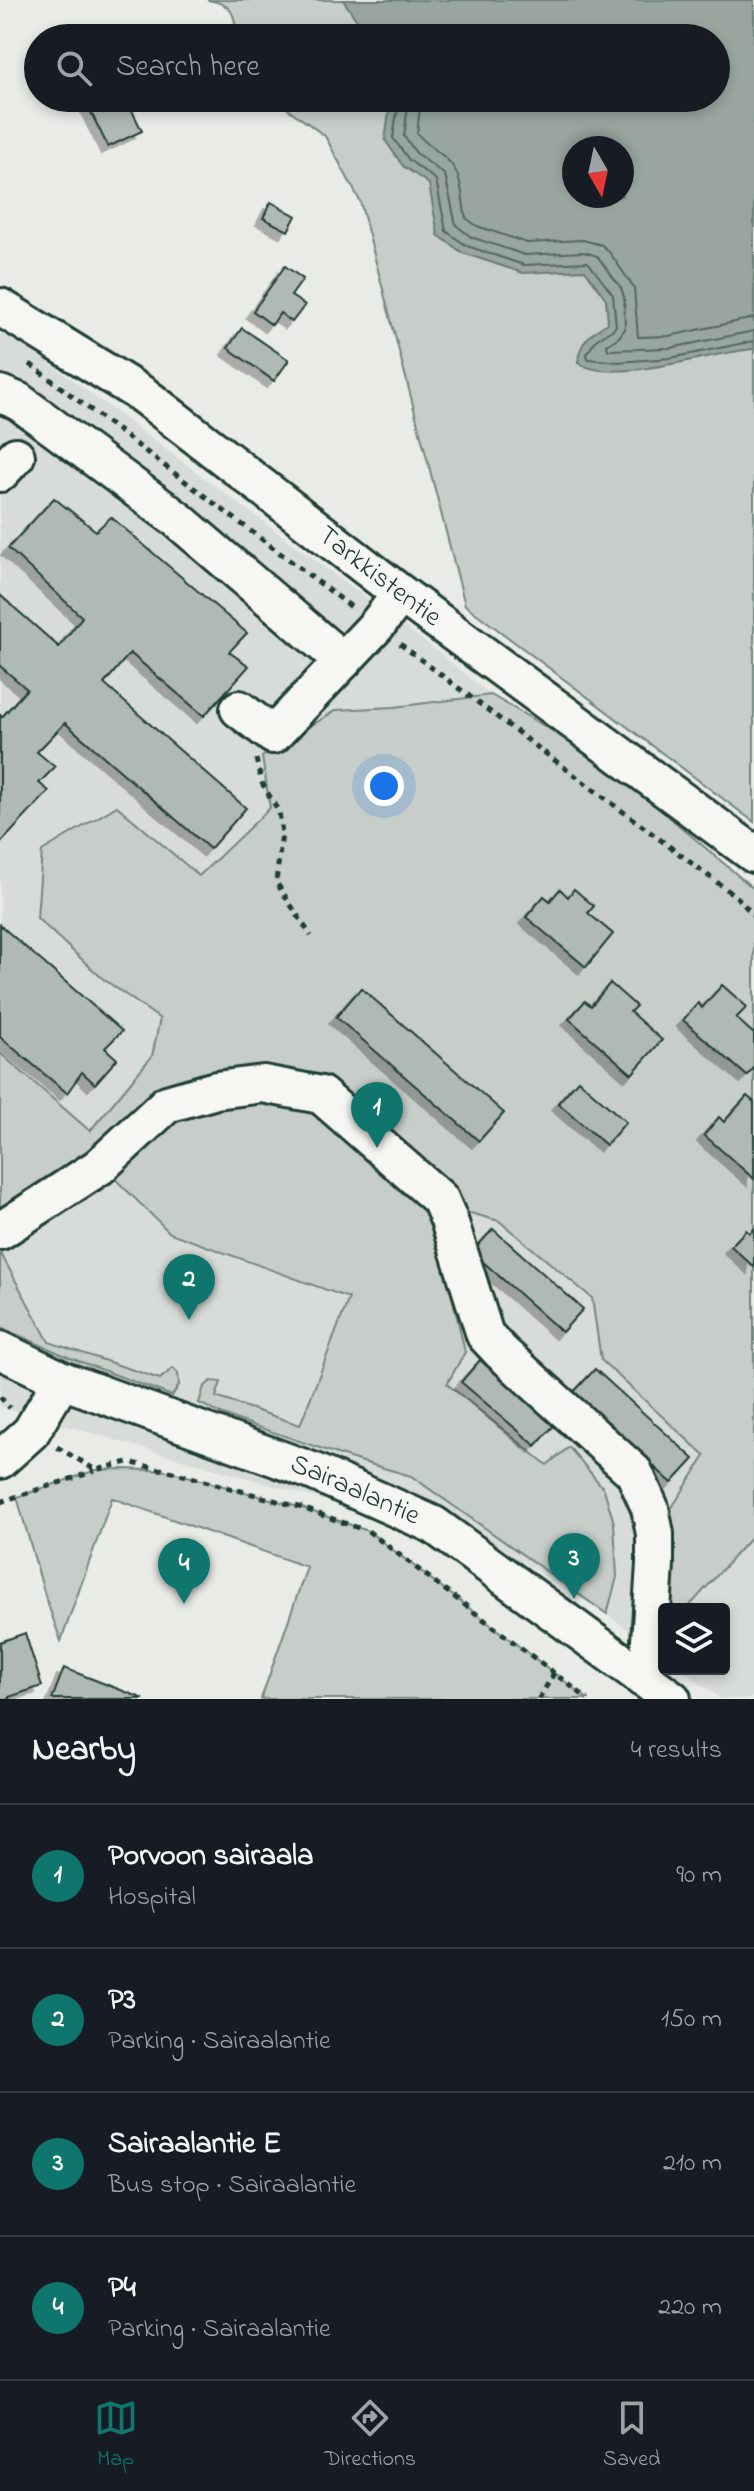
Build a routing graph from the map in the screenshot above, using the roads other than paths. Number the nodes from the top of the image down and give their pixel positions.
1 (0, 307) edge
2 (0, 394) edge
3 (401, 594) junction
4 (343, 661) junction
5 (239, 709) dead end
6 (754, 854) edge
7 (0, 1231) edge
8 (0, 1350) edge
9 (62, 1380) junction
10 (0, 1460) edge
11 (642, 1678) junction
12 (672, 1699) edge

1 - 3 street, Tarkkistentie
2 - 4 street
3 - 4 street
3 - 6 street, Tarkkistentie
4 - 5 street
7 - 11 street
8 - 9 street, Sairaalantie
9 - 10 street
9 - 11 street, Sairaalantie
11 - 12 street, Sairaalantie

